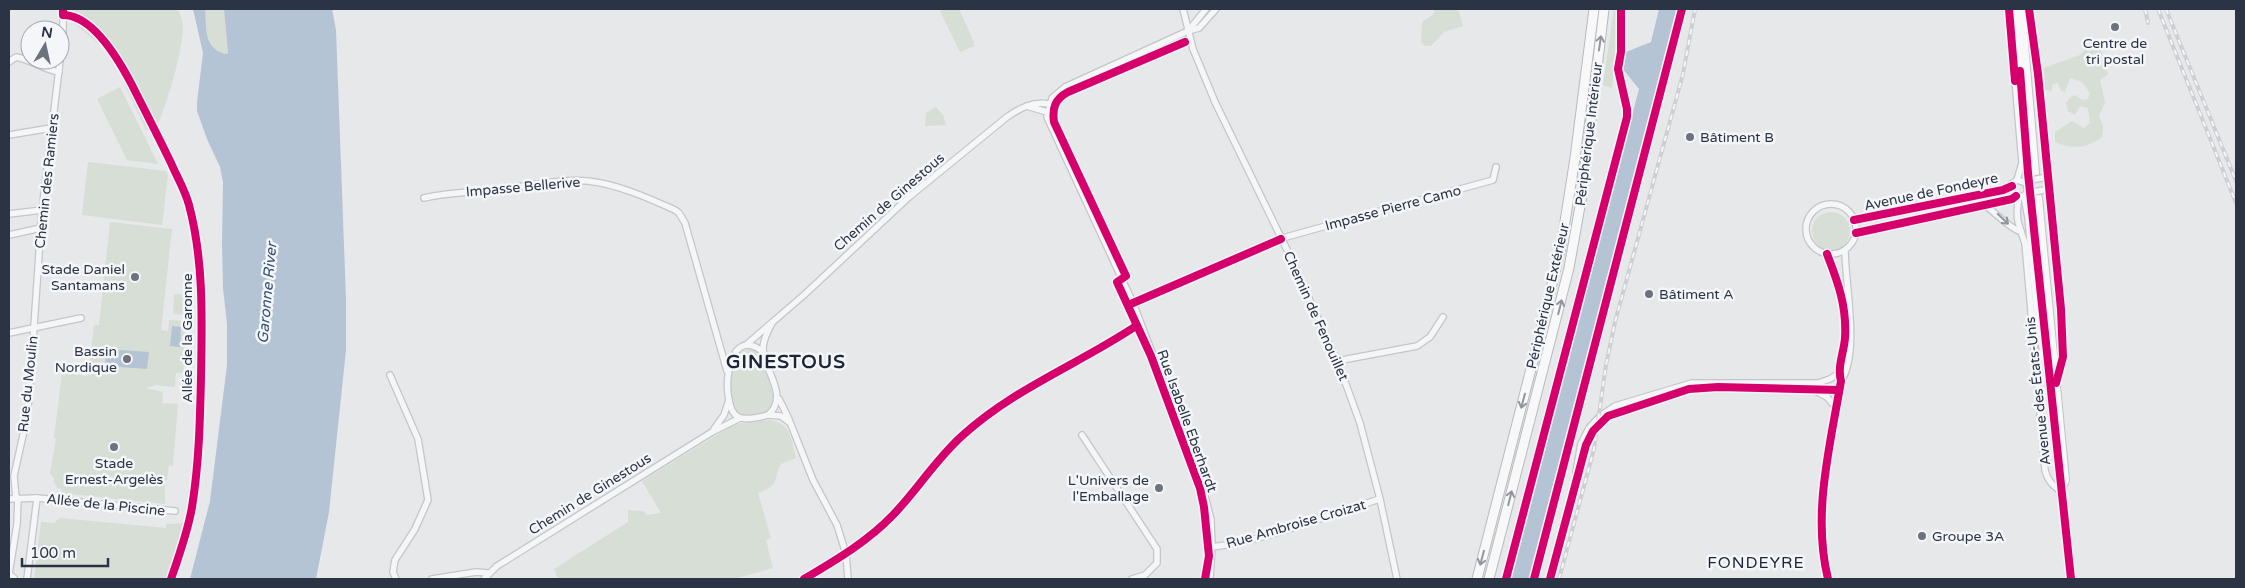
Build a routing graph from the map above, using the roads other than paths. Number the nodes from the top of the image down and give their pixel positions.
1 (63, 9) edge
2 (1182, 9) edge
3 (1206, 9) edge
4 (1216, 9) edge
5 (1594, 9) edge
6 (1604, 9) edge
7 (2008, 9) edge
8 (2014, 9) edge
9 (2021, 9) edge
10 (2029, 9) edge
11 (1188, 31) junction
12 (9, 62) edge
13 (59, 72) junction
14 (1049, 104) junction
15 (1027, 106) junction
16 (1047, 112) junction
17 (51, 128) junction
18 (9, 135) edge
19 (1496, 167) dead end
20 (2048, 177) junction
21 (2021, 181) junction
22 (2012, 186) junction
23 (2050, 189) junction
24 (2026, 197) junction
25 (424, 198) dead end
26 (1984, 205) junction
27 (42, 210) junction
28 (9, 214) edge
29 (1854, 220) junction
30 (41, 228) junction
31 (2021, 232) junction
32 (1856, 233) junction
33 (9, 235) edge
34 (1281, 239) junction
35 (1845, 250) junction
36 (1827, 254) junction
37 (1132, 303) junction
38 (1443, 317) dead end
39 (81, 318) dead end
40 (772, 323) junction
41 (34, 329) junction
42 (9, 333) edge
43 (746, 345) junction
44 (763, 352) junction
45 (723, 353) junction
46 (734, 356) junction
47 (1337, 361) junction
48 (727, 371) junction
49 (1839, 373) junction
50 (390, 375) dead end
51 (1841, 380) junction
52 (2056, 383) junction
53 (1839, 390) junction
54 (1815, 391) junction
55 (778, 396) junction
56 (730, 398) junction
57 (1837, 409) junction
58 (768, 414) junction
59 (740, 418) junction
60 (790, 423) junction
61 (712, 432) junction
62 (1082, 435) dead end
63 (1576, 477) junction
64 (2063, 488) junction
65 (17, 498) junction
66 (37, 498) junction
67 (9, 499) edge
68 (1380, 499) junction
69 (175, 511) dead end
70 (1212, 547) junction
71 (488, 573) junction
72 (14, 578) dead end
73 (27, 579) edge
74 (396, 579) edge
75 (432, 579) edge
76 (484, 579) edge
77 (848, 579) edge
78 (1132, 579) edge
79 (1210, 579) edge
80 (1397, 579) edge
81 (1477, 579) edge
82 (1490, 579) edge
83 (1550, 579) edge
84 (1828, 579) edge
85 (2071, 579) edge

1 - 13 street, Chemin des Ramiers
2 - 11 street, Chemin de Fenouillet
3 - 11 street
4 - 11 street
5 -> 81 highway, Périphérique Extérieur
82 -> 6 highway, Périphérique Intérieur
7 - 21 street
8 - 9 main road
10 - 20 street, Avenue des États-Unis
11 - 14 street
11 - 34 street, Chemin de Fenouillet
12 - 13 street
13 - 17 street, Chemin des Ramiers
14 - 15 street, Chemin de Ginestous
14 - 16 street
15 - 16 street
15 - 40 street, Chemin de Ginestous
16 - 37 street, Rue Isabelle Eberhardt
17 - 18 street
17 - 27 street, Chemin des Ramiers
19 - 34 street, Impasse Pierre Camo
20 - 21 street, bridge
20 - 23 street, Avenue des États-Unis
21 - 22 street
21 - 24 street
22 - 24 street
22 - 29 street, Avenue de Fondeyre
23 - 24 street, Avenue de Fondeyre, bridge
23 - 52 street, Avenue des États-Unis
24 - 26 street, Avenue de Fondeyre
24 - 31 street, Avenue des États-Unis
24 - 52 main road, Avenue des États-Unis
24 - 64 main road, Avenue des États-Unis
25 - 45 street, Impasse Bellerive
26 -> 31 street
26 - 32 street, Avenue de Fondeyre
27 - 28 street
27 - 30 street, Chemin des Ramiers
29 - 32 street, Avenue de Fondeyre
29 - 36 street, Avenue de Fondeyre
30 - 33 street
30 - 41 street, Chemin des Ramiers
31 - 64 street, Avenue des États-Unis
32 - 35 street
34 - 37 street
34 - 47 street, Chemin de Fenouillet
35 - 36 street
35 - 51 street, Avenue de Fondeyre
36 - 49 street, Avenue de Fondeyre
37 - 70 street, Rue Isabelle Eberhardt
38 - 47 street
39 - 41 street
40 - 43 street, Chemin de Ginestous
40 - 44 street, Chemin de Ginestous
41 - 42 street
41 - 65 street, Rue du Moulin
43 - 44 street
43 - 46 street, Chemin de Ginestous
44 - 55 street
45 - 46 street
45 - 48 street, Impasse Bellerive
46 - 48 street, Chemin de Ginestous
47 - 68 street, Chemin de Fenouillet
48 - 56 street
49 - 51 street, Avenue de Fondeyre
49 - 63 street
50 - 74 street
51 - 53 street, Avenue de Fondeyre
52 - 64 main road, Avenue des États-Unis
53 - 54 street
53 - 57 street, Avenue de Fondeyre
54 - 57 street
54 - 63 street
55 - 58 street
55 - 60 street
56 - 59 street
56 - 61 street, Chemin de Ginestous
57 - 84 street, Avenue de Fondeyre
58 - 59 street, Chemin de Ginestous
58 - 60 street
59 - 61 street, Chemin de Ginestous
60 - 77 street
61 - 71 street, Chemin de Ginestous
62 - 78 street
63 - 83 street
64 - 85 main road, Avenue des États-Unis
65 - 66 street, Allée de la Piscine
65 - 67 street, Allée de la Piscine
65 - 72 street, Rue du Moulin
66 - 69 street, Allée de la Piscine
66 - 73 street
68 - 70 street, Rue Ambroise Croizat
68 - 80 street, Chemin de Fenouillet
70 - 79 street, Rue Isabelle Eberhardt
71 - 75 street
71 - 76 street, Chemin de Ginestous

